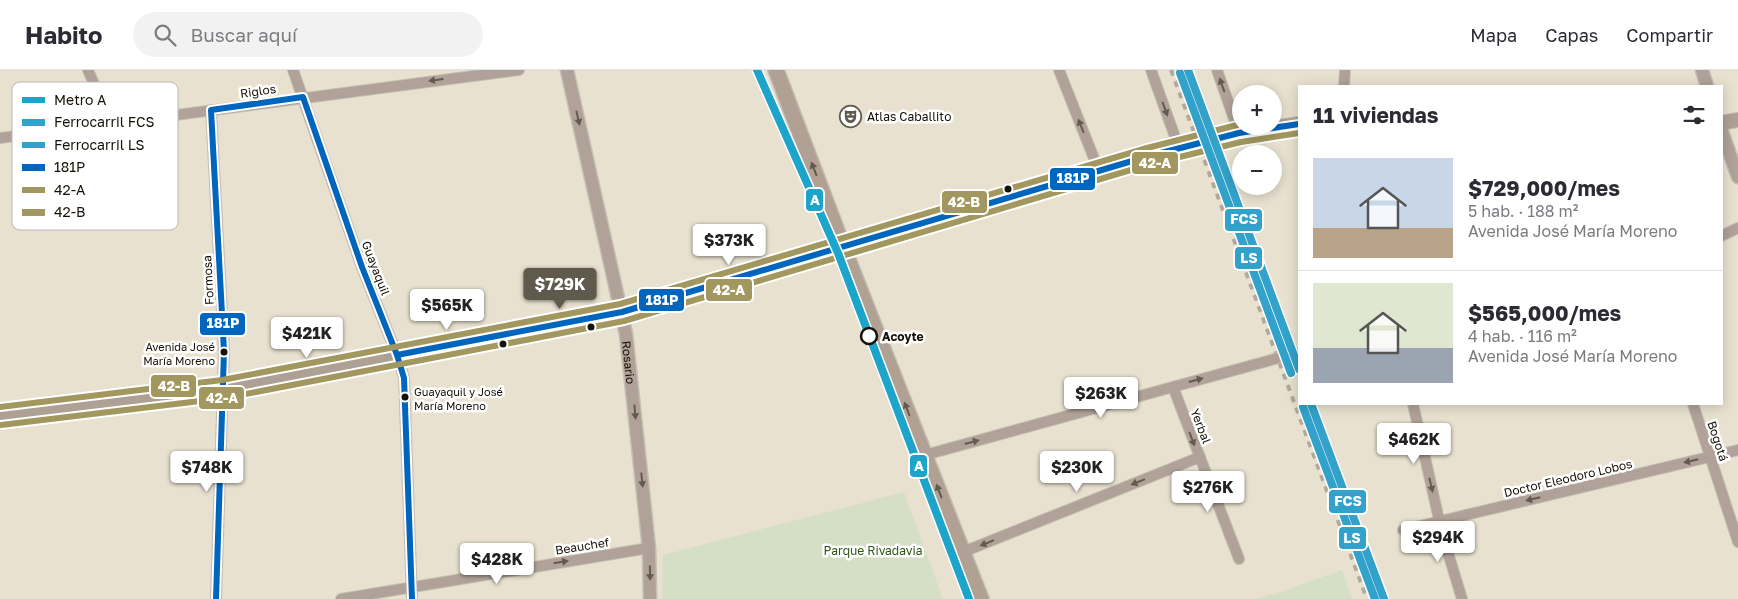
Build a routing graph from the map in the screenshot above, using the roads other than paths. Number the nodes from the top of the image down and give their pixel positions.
1 (88, 70) edge
2 (293, 70) edge
3 (519, 70) edge
4 (568, 70) edge
5 (776, 70) edge
6 (1059, 70) edge
7 (1151, 70) edge
8 (1217, 70) edge
9 (1345, 70) edge
10 (1702, 70) edge
11 (93, 82) edge
12 (1344, 85) edge
13 (1707, 85) edge
14 (303, 97) junction
15 (211, 110) junction
16 (178, 114) edge
17 (1738, 120) edge
18 (1232, 121) edge
19 (1723, 123) edge
20 (1298, 124) edge
21 (1282, 127) edge
22 (1232, 135) edge
23 (1723, 135) edge
24 (1186, 147) junction
25 (1099, 171) junction
26 (1738, 177) edge
27 (1738, 228) edge
28 (1723, 235) edge
29 (843, 247) junction
30 (622, 312) junction
31 (1298, 354) edge
32 (397, 355) junction
33 (1172, 387) junction
34 (223, 389) junction
35 (1413, 405) edge
36 (1692, 405) edge
37 (0, 416) edge
38 (1738, 450) edge
39 (925, 454) junction
40 (1710, 457) junction
41 (1200, 458) junction
42 (1440, 521) junction
43 (1403, 530) dead end
44 (1738, 542) edge
45 (649, 548) junction
46 (963, 552) junction
47 (1239, 559) dead end
48 (412, 587) junction
49 (216, 599) edge
50 (341, 599) edge
51 (412, 599) edge
52 (650, 599) edge
53 (981, 599) edge
54 (1462, 599) edge

1 - 11 street
2 - 14 street, Guayaquil
3 -> 14 street, Riglos
4 -> 30 street, Rosario
29 -> 5 main road
25 -> 6 street
7 -> 24 street
18 -> 8 street
9 - 12 street
10 - 13 street
14 - 15 street, Riglos
14 - 32 street, Guayaquil
15 - 16 street, Riglos
15 - 34 street, Formosa
17 - 19 main road
20 - 21 main road
22 - 24 main road, bridge
23 - 26 street
24 - 25 main road
25 - 29 main road
27 - 28 street
29 - 30 main road
39 -> 29 main road
30 - 32 main road
30 -> 45 street, Rosario
33 -> 31 street, bridge
32 - 34 main road
32 - 48 street, Guayaquil
39 -> 33 street
33 -> 41 street, Yerbal
34 - 37 main road
34 - 49 street, Formosa
35 -> 42 street
36 - 40 street, Bogotá
38 - 40 street, Doctor Eleodoro Lobos
46 -> 39 main road
40 -> 42 street, Doctor Eleodoro Lobos
40 - 44 street, Bogotá
41 -> 46 street
41 - 47 street, Yerbal
42 - 43 street, Doctor Eleodoro Lobos
42 - 54 street
48 -> 45 street, Beauchef
45 -> 52 street, Rosario
46 - 53 main road
48 - 50 street, Beauchef
48 - 51 street, Guayaquil

